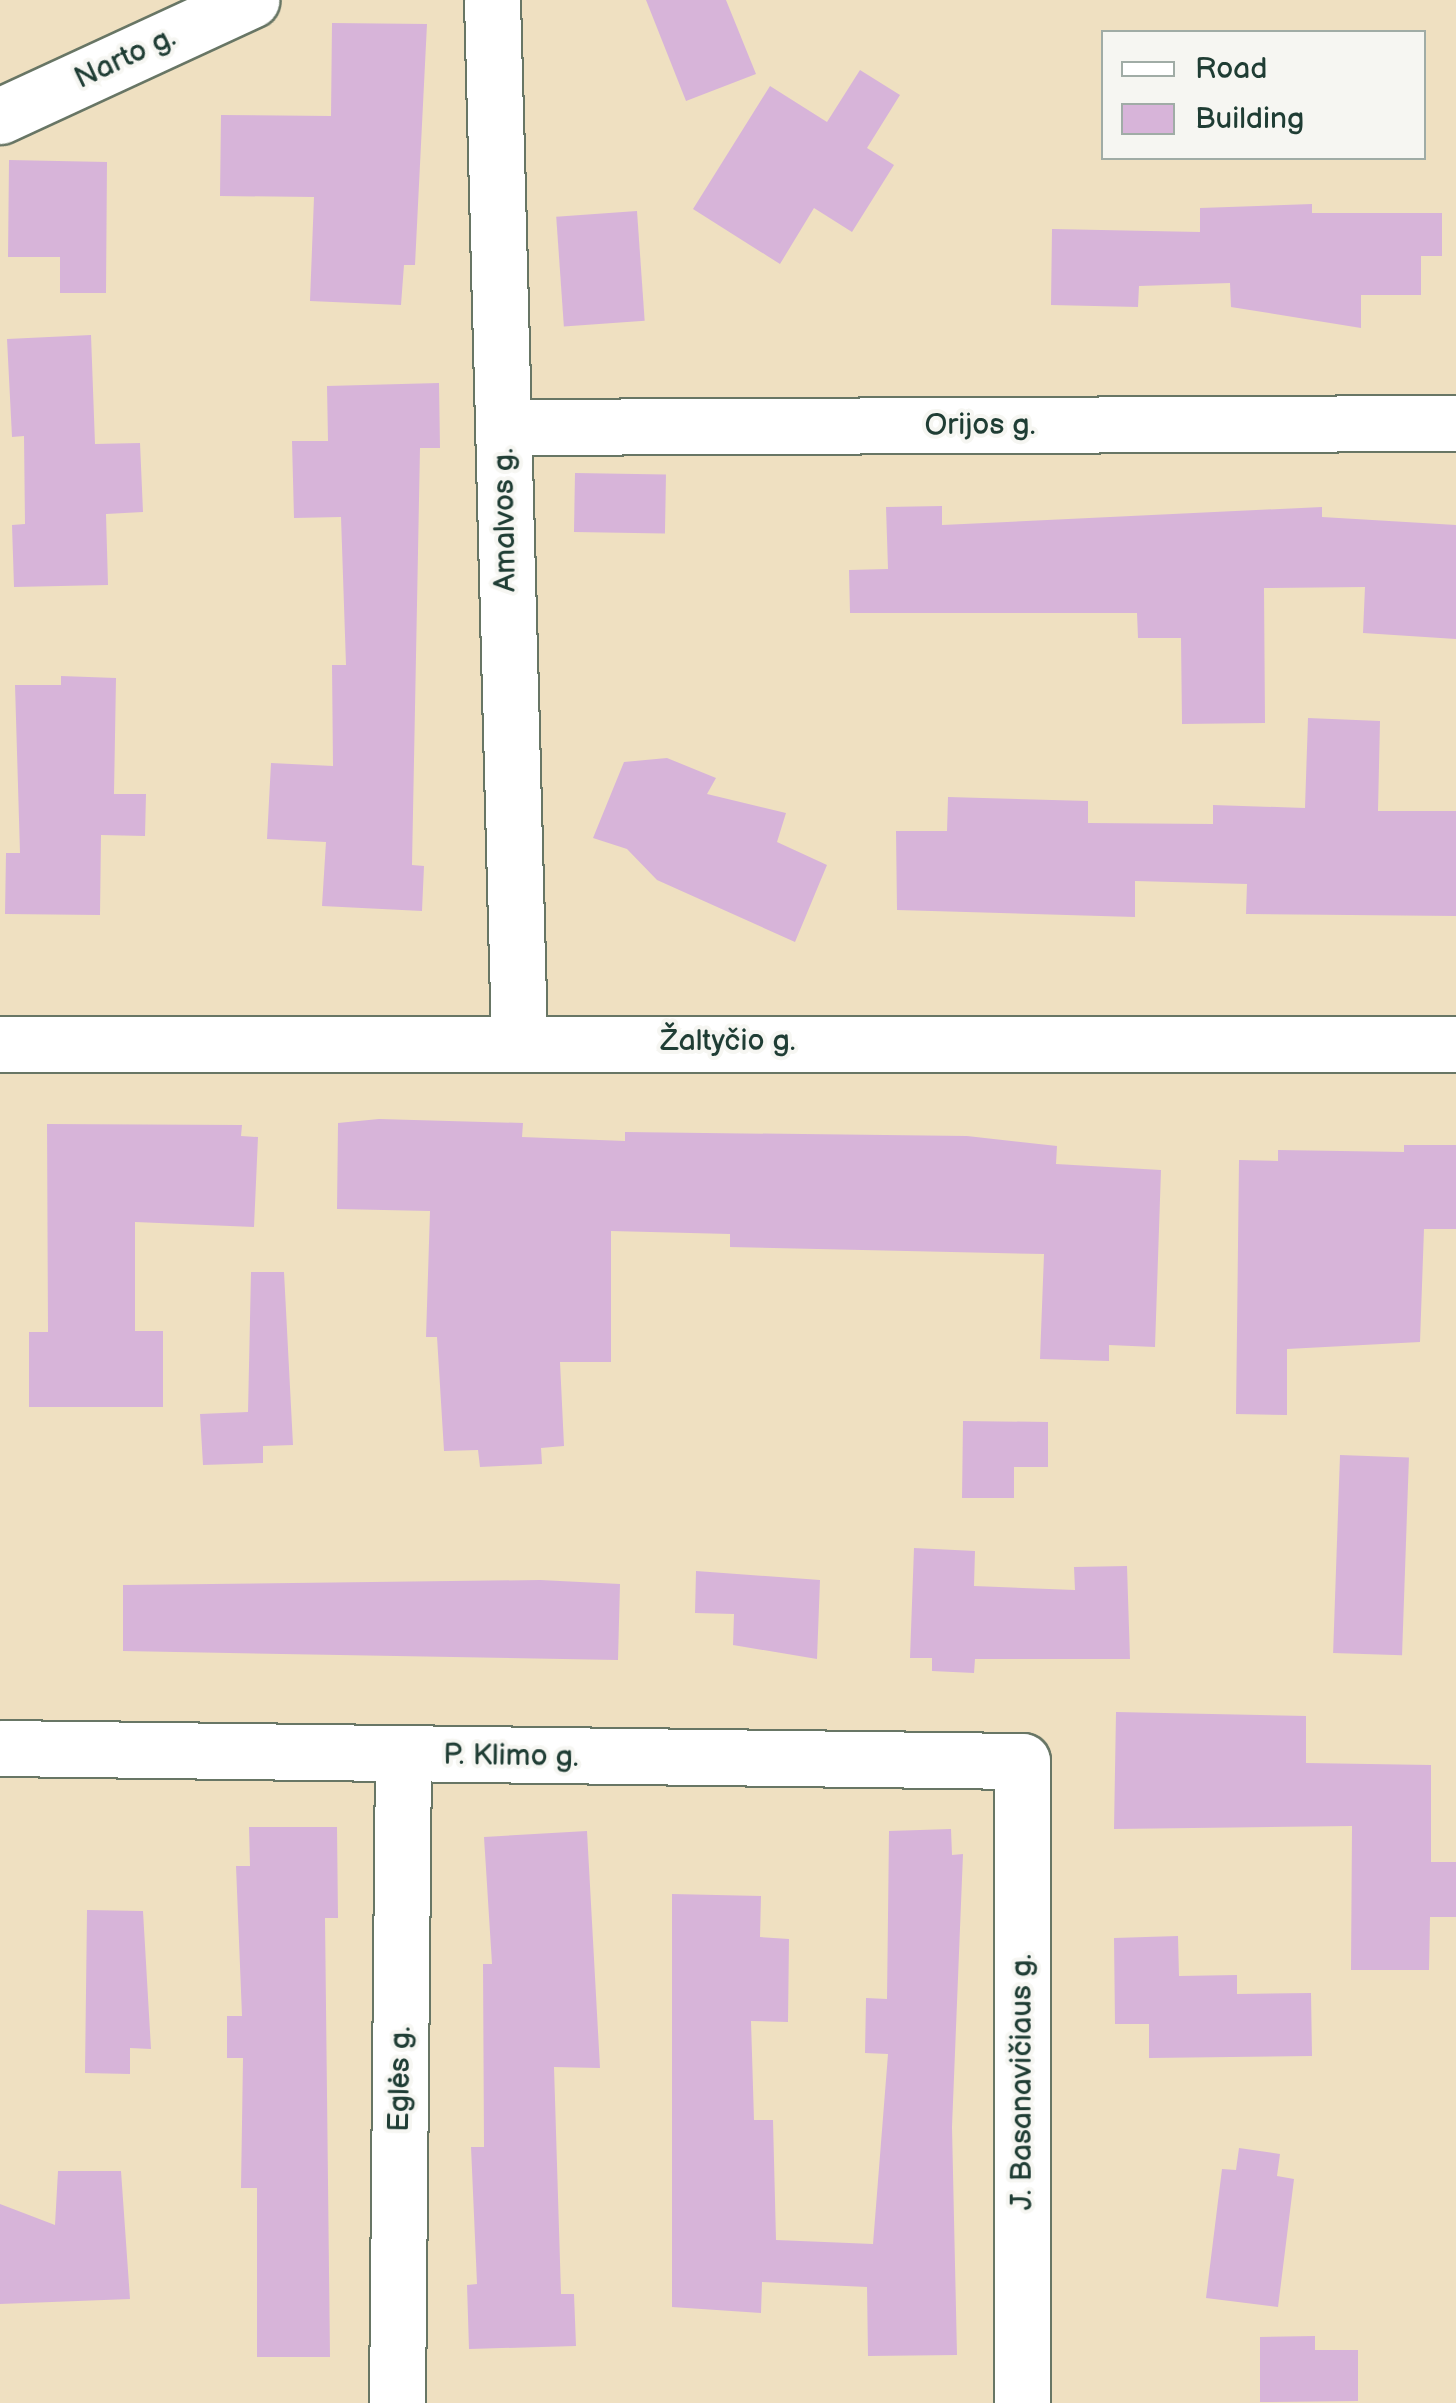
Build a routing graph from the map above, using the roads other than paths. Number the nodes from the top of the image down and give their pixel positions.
1 (251, 0) edge
2 (492, 0) edge
3 (0, 116) edge
4 (1456, 423) edge
5 (503, 427) junction
6 (519, 1040) junction
7 (0, 1044) edge
8 (1456, 1044) edge
9 (0, 1748) edge
10 (404, 1755) junction
11 (1022, 1761) joint
12 (397, 2403) edge
13 (1022, 2403) edge

1 - 3 street, Narto g.
2 - 5 street, Amalvos g.
4 - 5 street, Orijos g.
5 - 6 street, Amalvos g.
6 - 7 street, Žaltyčio g.
6 - 8 street, Žaltyčio g.
9 - 10 street, P. Klimo g.
10 - 11 street, P. Klimo g.
10 - 12 street, Eglės g.
11 - 13 street, J. Basanavičiaus g.

